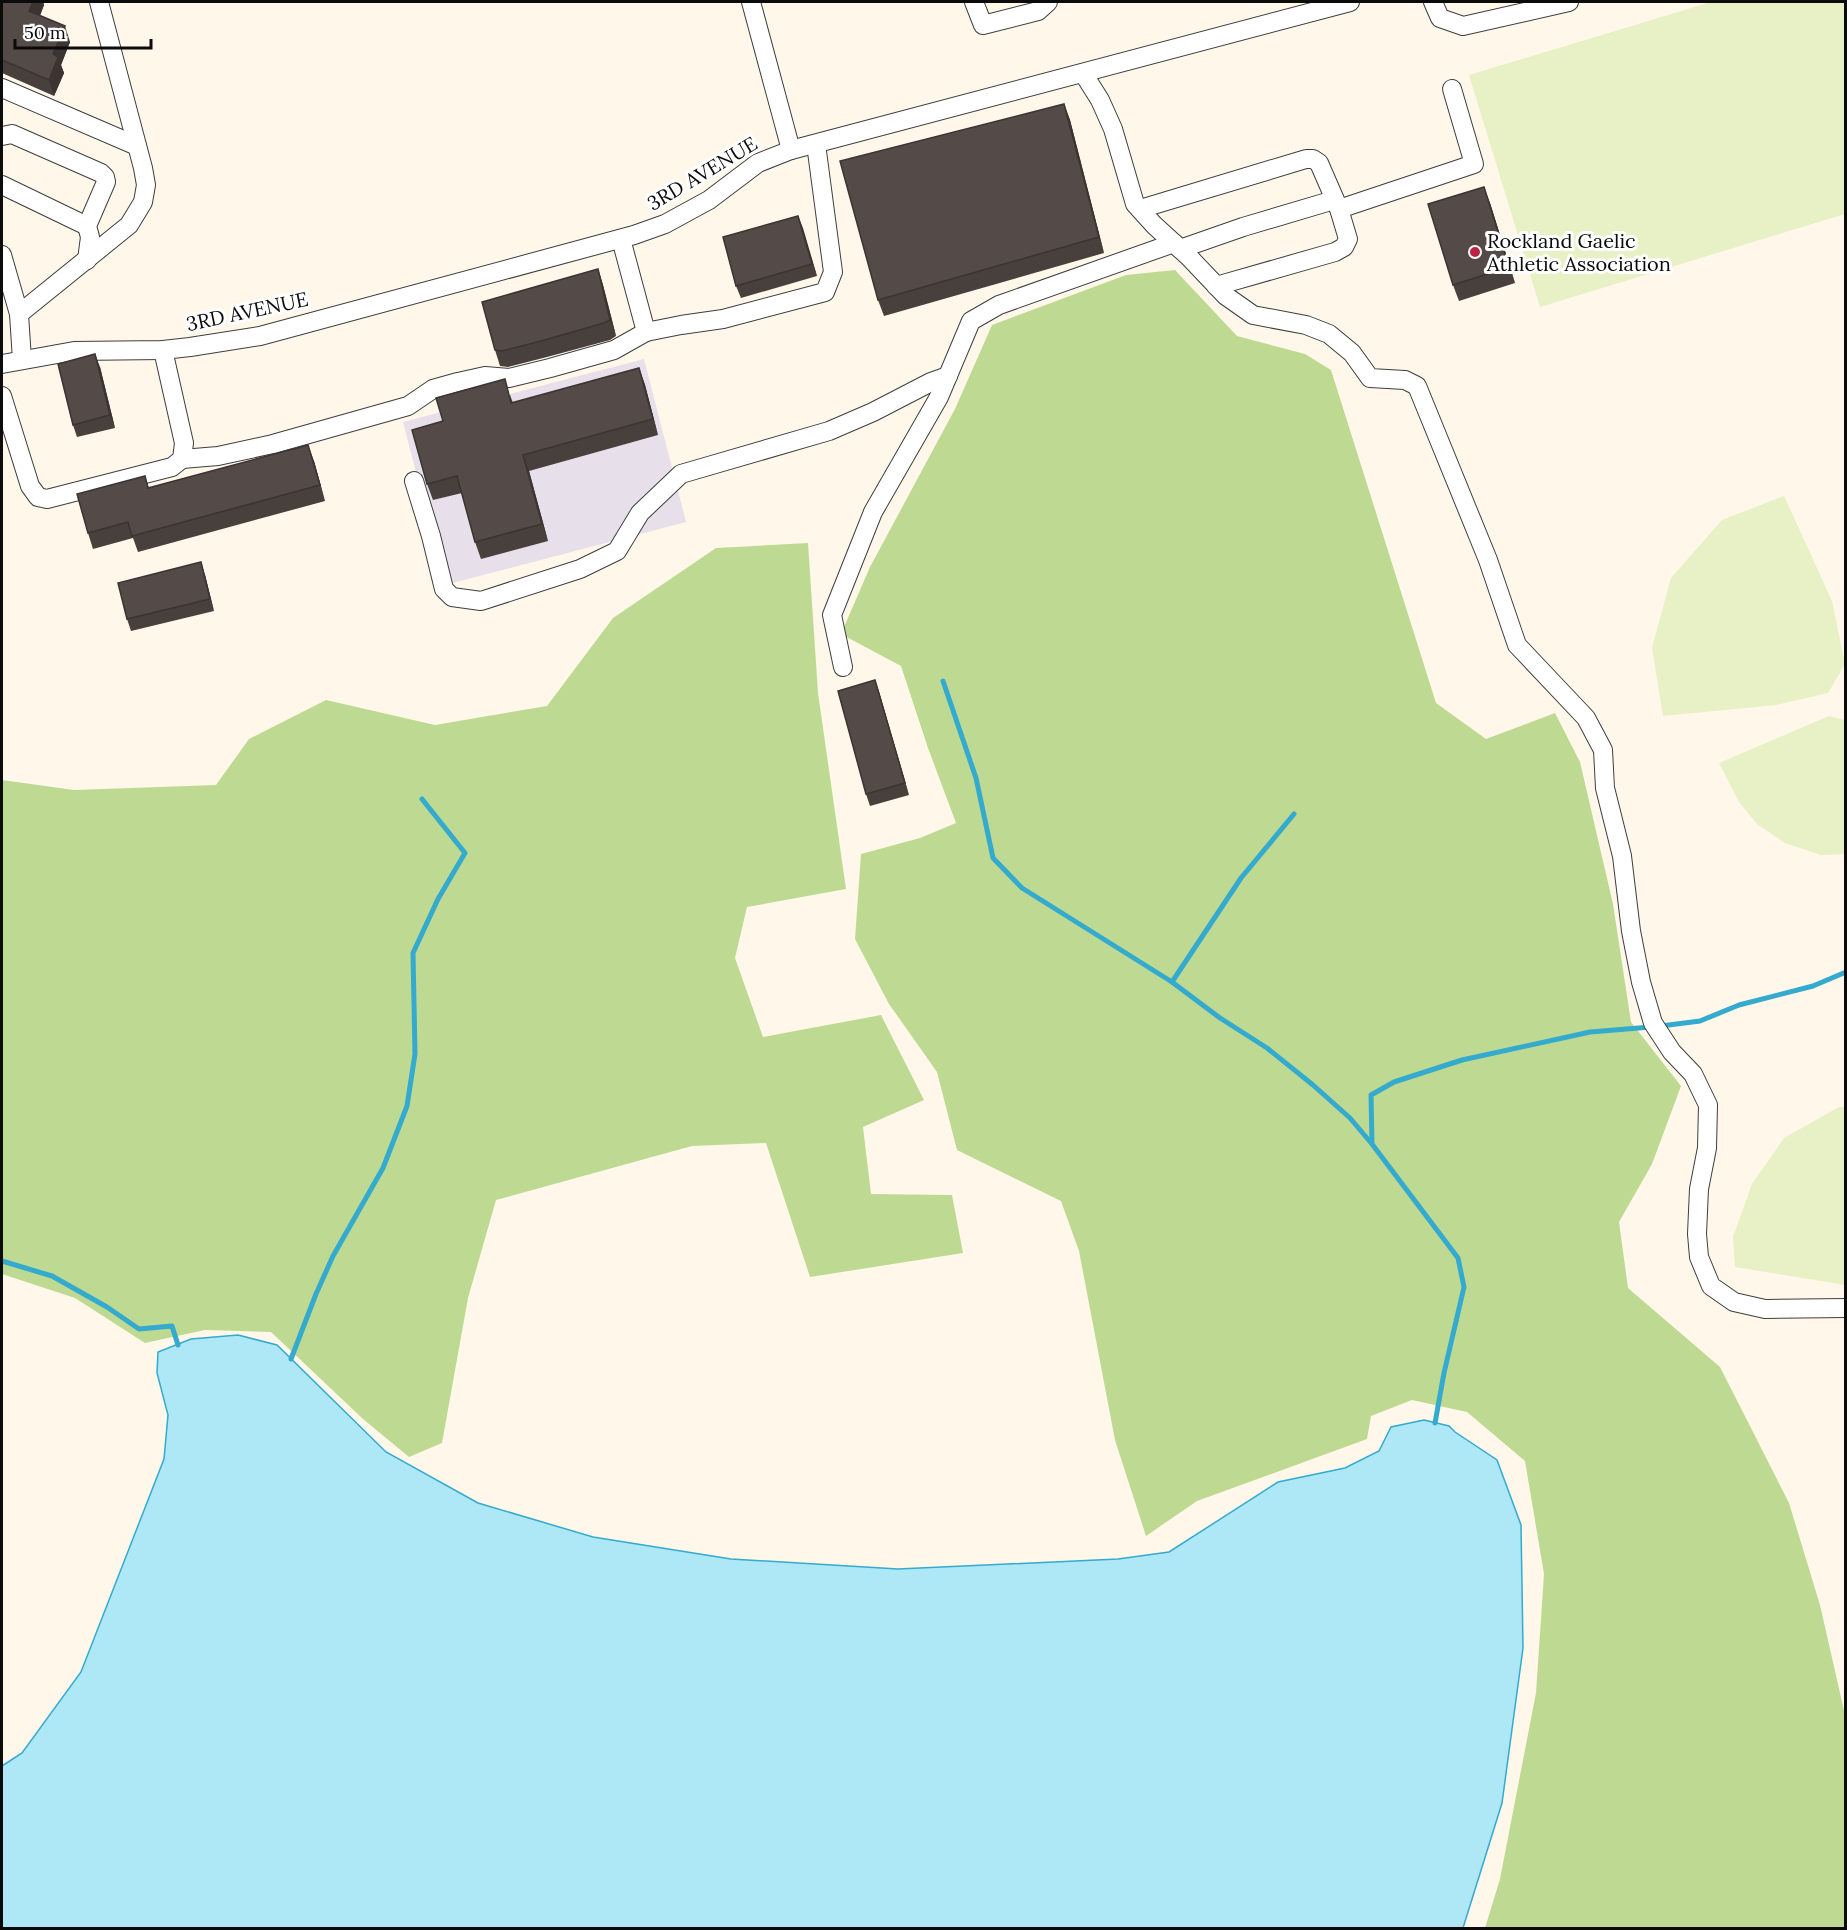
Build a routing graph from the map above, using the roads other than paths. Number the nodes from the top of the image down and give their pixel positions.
1 (99, 2) edge
2 (751, 2) edge
3 (974, 2) edge
4 (1048, 2) edge
5 (1350, 2) edge
6 (1433, 2) edge
7 (1569, 2) edge
8 (1083, 73) junction
9 (2, 88) edge
10 (1452, 90) dead end
11 (2, 136) edge
12 (816, 144) junction
13 (137, 146) junction
14 (790, 150) junction
15 (2, 185) edge
16 (1336, 205) junction
17 (1140, 208) junction
18 (87, 226) junction
19 (621, 239) junction
20 (1177, 246) junction
21 (2, 255) edge
22 (87, 260) junction
23 (1216, 286) junction
24 (19, 314) junction
25 (646, 332) junction
26 (163, 350) junction
27 (22, 360) junction
28 (2, 364) edge
29 (948, 376) junction
30 (2, 396) edge
31 (182, 459) junction
32 (414, 481) dead end
33 (843, 667) dead end
34 (1845, 1308) edge

1 - 13 street
2 - 14 street
3 - 4 street
5 - 8 street, 3RD AVENUE
6 - 7 street
8 - 12 street, 3RD AVENUE
8 - 17 street
9 - 13 street
10 - 16 street
11 - 18 street
12 - 14 street, 3RD AVENUE
12 - 25 street
13 - 22 street
14 - 19 street, 3RD AVENUE
15 - 18 street
16 - 17 street
16 - 20 street
16 - 23 street
17 - 20 street
18 - 22 street
19 - 25 street
19 - 26 street, 3RD AVENUE
20 - 23 street
20 - 29 street
21 - 24 street
22 - 24 street
23 - 34 street
24 - 27 street
25 - 31 street
26 - 27 street, 3RD AVENUE
26 - 31 street
27 - 28 street, 3RD AVENUE
29 - 32 street
29 - 33 street
30 - 31 street

